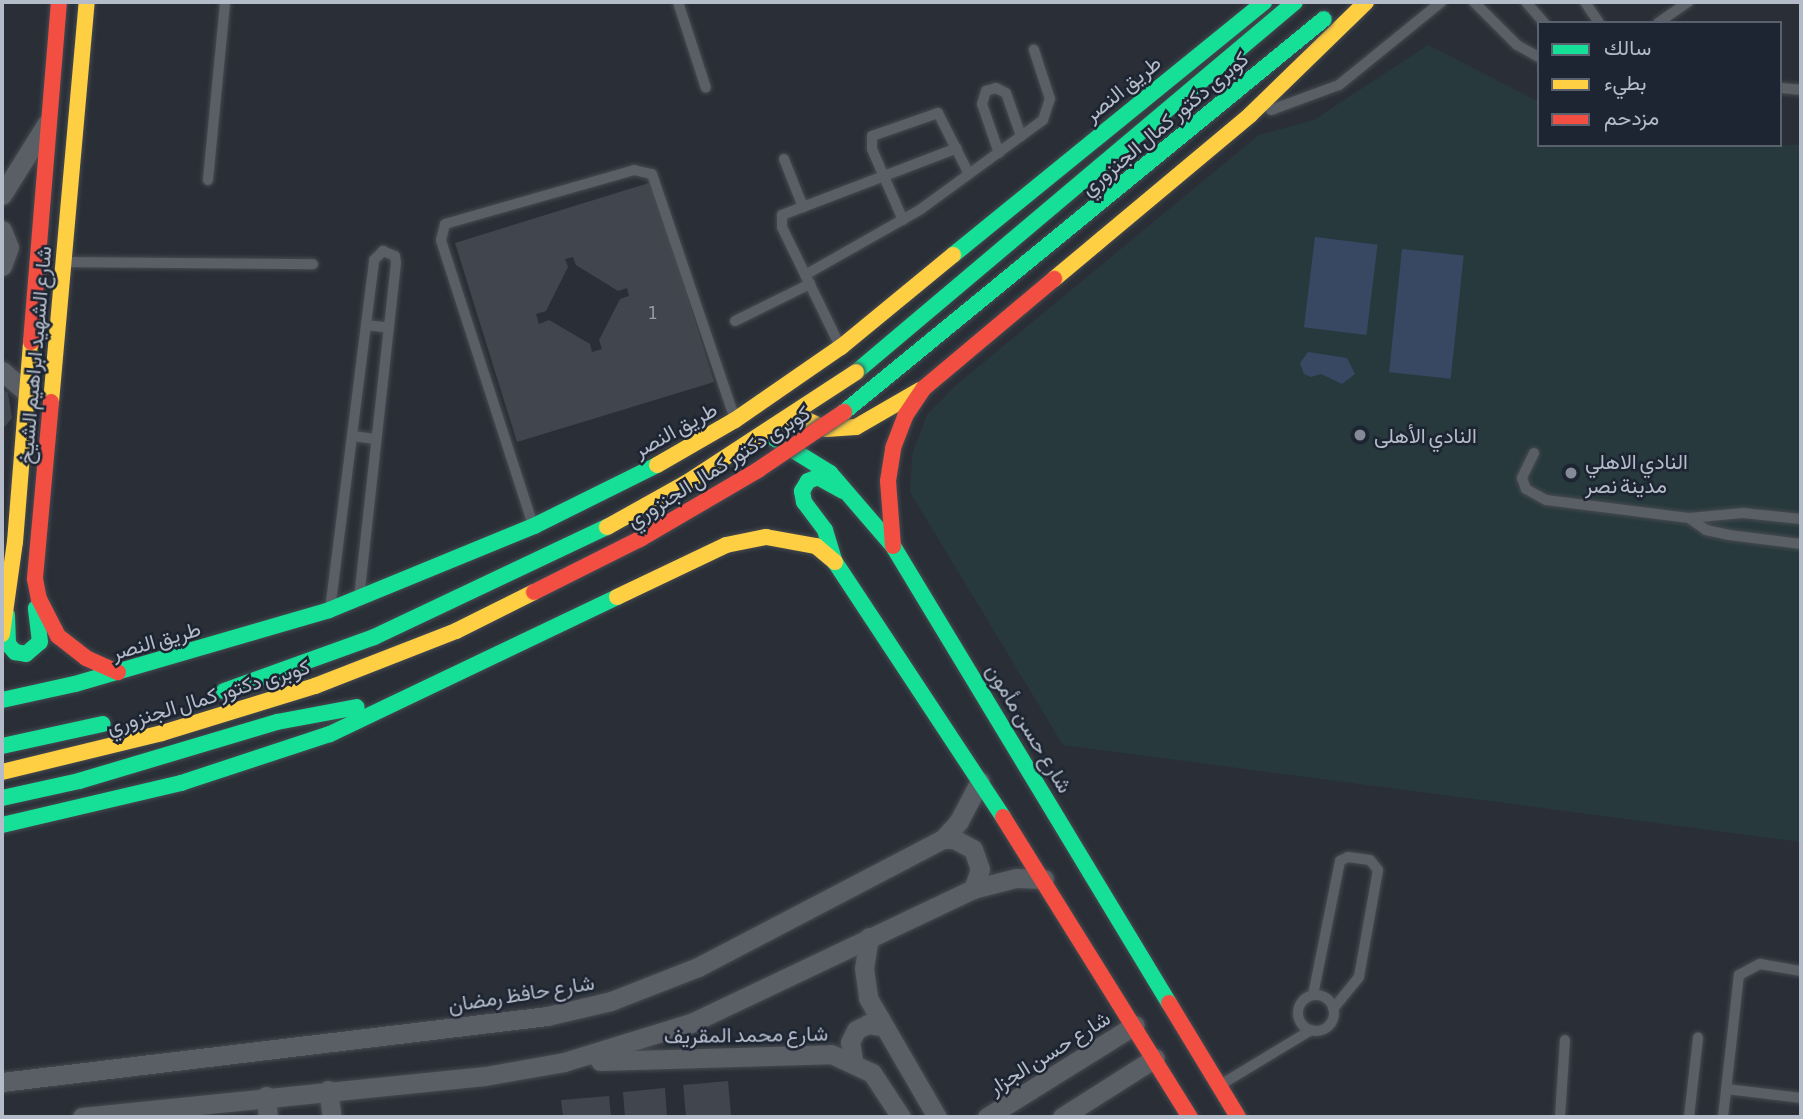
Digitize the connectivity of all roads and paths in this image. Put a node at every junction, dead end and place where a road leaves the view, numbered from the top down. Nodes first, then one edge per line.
1 (59, 2) edge
2 (88, 2) edge
3 (225, 2) edge
4 (678, 2) edge
5 (1264, 2) edge
6 (1296, 2) edge
7 (1349, 2) edge
8 (1366, 2) edge
9 (1441, 2) edge
10 (1474, 2) edge
11 (1526, 2) edge
12 (1585, 2) edge
13 (1689, 2) edge
14 (1542, 21) edge
15 (1598, 21) edge
16 (1661, 21) edge
17 (1034, 50) dead end
18 (1537, 56) edge
19 (706, 88) dead end
20 (1782, 88) edge
21 (1801, 90) edge
22 (1250, 114) junction
23 (49, 119) junction
24 (1021, 136) junction
25 (957, 148) junction
26 (999, 153) junction
27 (784, 159) dead end
28 (969, 174) junction
29 (883, 176) junction
30 (208, 180) dead end
31 (2, 195) edge
32 (803, 207) junction
33 (903, 219) junction
34 (2, 230) edge
35 (64, 262) junction
36 (313, 264) dead end
37 (2, 266) edge
38 (807, 280) junction
39 (735, 321) dead end
40 (366, 325) junction
41 (389, 328) junction
42 (841, 347) junction
43 (2, 371) edge
44 (789, 383) junction
45 (924, 388) junction
46 (27, 393) junction
47 (729, 424) junction
48 (353, 436) junction
49 (375, 439) junction
50 (1534, 453) dead end
51 (667, 460) junction
52 (857, 502) junction
53 (1689, 518) junction
54 (1801, 519) edge
55 (534, 526) junction
56 (9, 538) edge
57 (707, 539) junction
58 (1801, 544) edge
59 (893, 546) junction
60 (835, 562) junction
61 (35, 579) junction
62 (359, 598) junction
63 (7, 610) junction
64 (329, 610) junction
65 (285, 624) junction
66 (2, 634) edge
67 (219, 660) dead end
68 (118, 672) junction
69 (203, 696) dead end
70 (410, 699) junction
71 (2, 700) edge
72 (120, 719) dead end
73 (2, 746) edge
74 (2, 772) edge
75 (980, 781) junction
76 (7, 797) edge
77 (2, 825) edge
78 (943, 839) junction
79 (1044, 879) junction
80 (973, 889) junction
81 (869, 937) junction
82 (1801, 971) edge
83 (1313, 995) junction
84 (1333, 1009) junction
85 (1135, 1025) junction
86 (881, 1026) junction
87 (1311, 1030) junction
88 (1698, 1038) dead end
89 (1565, 1040) dead end
90 (1155, 1058) junction
91 (853, 1060) junction
92 (564, 1062) junction
93 (2, 1082) edge
94 (1221, 1084) junction
95 (1726, 1089) junction
96 (328, 1090) junction
97 (266, 1096) junction
98 (1801, 1098) edge
99 (82, 1117) edge
100 (268, 1117) edge
101 (332, 1117) edge
102 (901, 1117) edge
103 (937, 1117) edge
104 (987, 1117) edge
105 (1062, 1117) edge
106 (1189, 1117) edge
107 (1238, 1117) edge
108 (1560, 1117) edge
109 (1689, 1117) edge
110 (1723, 1117) edge

1 - 23 main road, شارع الشهيد ابراهيم الشيخ
2 - 35 main road, شارع الشهيد ابراهيم الشيخ
3 - 30 lane
4 - 19 lane
5 - 42 main road, طريق النصر
6 - 69 main road, كوبرى دكتور كمال الجنزوري, bridge
7 - 74 main road, كوبرى دكتور كمال الجنزوري, bridge
8 - 22 main road
9 - 22 lane
10 - 18 lane
11 - 14 lane
12 - 15 lane
13 - 16 lane
17 - 24 lane
20 - 21 lane
22 - 45 main road
23 - 31 street
23 - 46 main road, شارع الشهيد ابراهيم الشيخ
24 - 26 lane
24 - 26 lane
25 - 28 lane
25 - 29 lane
25 - 29 lane
26 - 28 lane
27 - 32 lane
28 - 33 lane
29 - 32 lane
29 - 33 lane
32 - 38 lane
33 - 38 lane
34 - 37 street
35 - 36 lane
35 - 61 main road, شارع الشهيد ابراهيم الشيخ
38 - 39 lane
38 - 42 lane
40 - 41 lane
40 - 41 lane
40 - 48 lane
41 - 49 lane
42 - 44 main road, طريق النصر
43 - 46 street
44 - 45 main road
44 - 47 main road, طريق النصر
45 - 59 main road
46 - 56 main road, شارع الشهيد ابراهيم الشيخ
47 - 51 main road, طريق النصر
47 - 52 main road, شارع حسن مأمون
47 - 55 lane
48 - 49 lane
48 - 64 lane
49 - 62 lane
50 - 53 lane
51 - 55 main road, طريق النصر
51 - 57 main road
52 - 59 main road, شارع حسن مأمون
52 - 60 main road
53 - 54 lane
53 - 58 lane
55 - 62 main road, طريق النصر
56 - 63 main road, شارع الشهيد ابراهيم الشيخ
57 - 60 main road
57 - 70 main road
59 - 94 main road, شارع حسن مأمون
60 - 75 main road
61 - 63 main road
61 - 68 main road, شارع الشهيد ابراهيم الشيخ
62 - 64 main road, طريق النصر
63 - 66 main road, شارع الشهيد ابراهيم الشيخ
64 - 65 main road, طريق النصر
65 - 67 main road
65 - 68 main road, طريق النصر
68 - 71 main road, طريق النصر
70 - 76 main road
70 - 77 main road
72 - 73 main road, كوبرى دكتور كمال الجنزوري, bridge
75 - 78 street, شارع حافظ رمضان
75 - 79 main road
78 - 80 street
78 - 93 street, شارع حافظ رمضان
79 - 80 street
79 - 85 main road
80 - 81 street
81 - 86 street
81 - 92 street
82 - 95 lane
83 - 84 lane
83 - 84 lane
83 - 87 lane
84 - 87 lane
85 - 90 main road
85 - 104 street, شارع حسن الجزار
86 - 91 street
86 - 103 street
87 - 94 lane
88 - 109 lane
89 - 108 lane
90 - 105 street
90 - 106 main road
91 - 92 street, شارع محمد المقريف
91 - 102 street, شارع محمد المقريف
92 - 96 street
94 - 107 main road, شارع حسن مأمون
95 - 98 lane
95 - 110 lane
96 - 97 street
96 - 101 street
97 - 99 street
97 - 100 street

